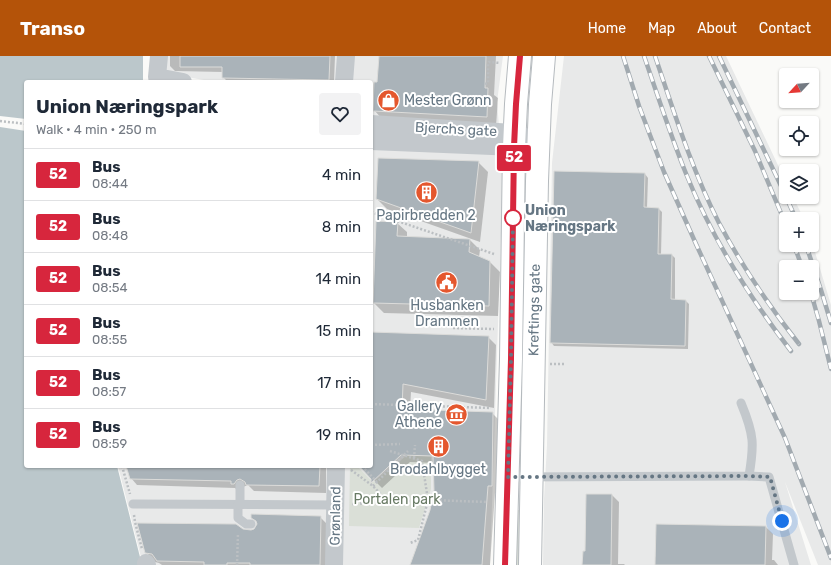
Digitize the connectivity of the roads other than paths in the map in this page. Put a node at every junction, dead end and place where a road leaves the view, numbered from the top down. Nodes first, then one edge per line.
1 (158, 56) edge
2 (346, 56) edge
3 (520, 56) edge
4 (544, 56) edge
5 (173, 80) edge
6 (344, 80) edge
7 (373, 124) edge
8 (514, 140) junction
9 (373, 141) edge
10 (538, 142) junction
11 (741, 404) dead end
12 (336, 468) edge
13 (749, 476) junction
14 (508, 477) junction
15 (532, 477) junction
16 (240, 485) dead end
17 (133, 504) dead end
18 (239, 505) junction
19 (335, 505) junction
20 (251, 524) dead end
21 (334, 565) edge
22 (505, 565) edge
23 (530, 565) edge
24 (794, 565) edge

1 - 5 street
2 - 6 street
3 - 8 main road, Kreftings gate
4 - 10 main road, Kreftings gate
7 - 8 street, Bjerchs gate
8 - 9 street, Bjerchs gate
8 - 10 street, Bjerchs gate
8 - 14 main road, Kreftings gate
10 - 15 main road, Kreftings gate
11 - 13 lane
12 - 19 street, Grønland
13 - 15 lane
13 - 24 lane
14 - 15 lane
14 - 22 main road, Kreftings gate
15 - 23 main road, Kreftings gate
16 - 18 lane
17 - 18 lane
18 - 19 lane
18 - 20 lane
19 - 21 street, Grønland

